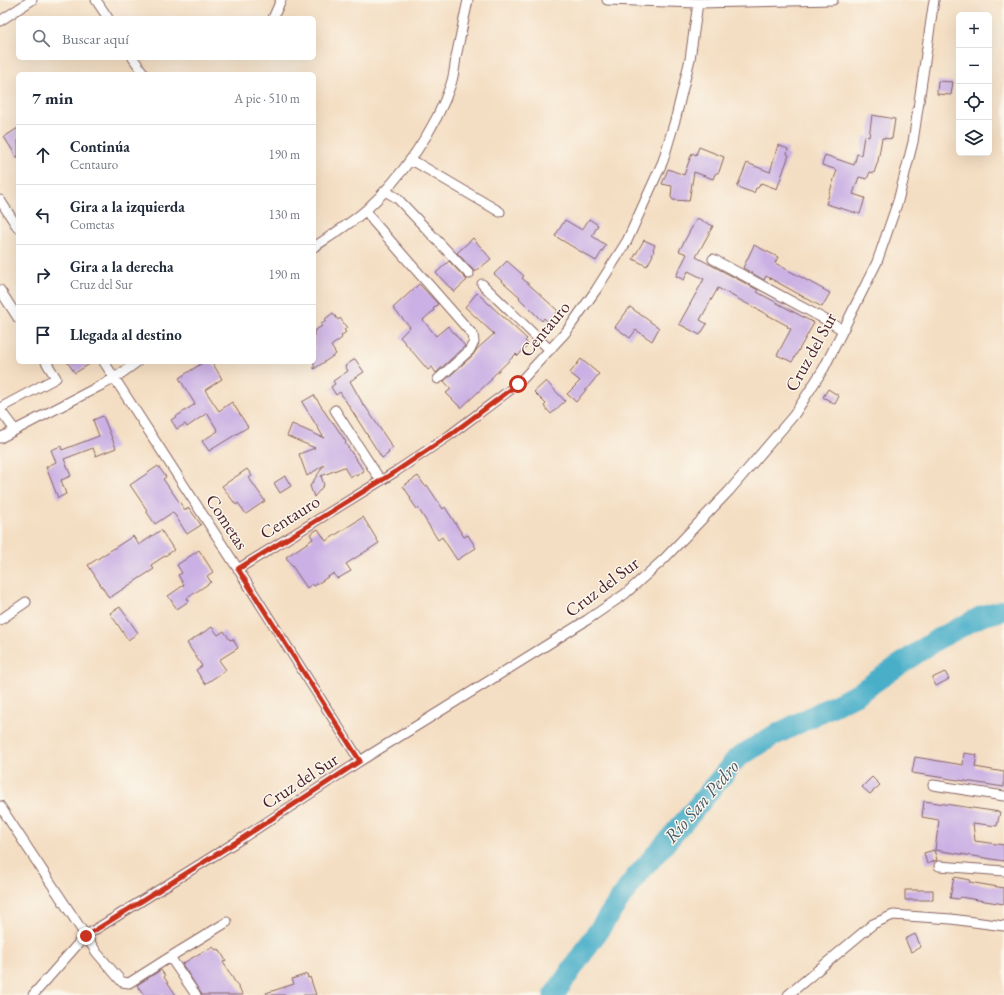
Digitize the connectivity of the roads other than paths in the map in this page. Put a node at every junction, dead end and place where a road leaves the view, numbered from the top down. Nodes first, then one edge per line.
1 (32, 0) edge
2 (96, 0) edge
3 (281, 0) edge
4 (468, 0) edge
5 (607, 0) edge
6 (833, 0) edge
7 (934, 0) edge
8 (698, 2) junction
9 (107, 16) edge
10 (274, 16) edge
11 (0, 21) edge
12 (134, 60) edge
13 (143, 72) edge
14 (409, 161) junction
15 (385, 191) junction
16 (0, 200) edge
17 (366, 210) junction
18 (500, 212) dead end
19 (16, 225) edge
20 (316, 246) edge
21 (713, 259) dead end
22 (469, 274) dead end
23 (482, 284) dead end
24 (0, 290) edge
25 (16, 315) edge
26 (843, 330) junction
27 (550, 350) junction
28 (47, 364) edge
29 (105, 364) edge
30 (134, 364) edge
31 (115, 378) junction
32 (438, 379) dead end
33 (0, 409) edge
34 (335, 410) dead end
35 (15, 430) junction
36 (0, 438) edge
37 (381, 480) junction
38 (238, 569) junction
39 (26, 602) dead end
40 (0, 620) edge
41 (360, 761) junction
42 (933, 785) dead end
43 (1004, 796) edge
44 (0, 806) edge
45 (939, 866) dead end
46 (1004, 871) edge
47 (227, 922) dead end
48 (1004, 926) edge
49 (86, 936) junction
50 (170, 957) junction
51 (33, 995) edge
52 (196, 995) edge
53 (788, 995) edge

1 - 11 street
2 - 9 street
3 - 10 street
4 - 14 street
5 - 8 street
6 - 8 street
7 - 26 street, Cruz del Sur
8 - 27 street, Centauro
12 - 13 street
14 - 15 street
14 - 18 street
15 - 17 street
15 - 22 street
16 - 19 street
17 - 20 street
17 - 32 street
21 - 26 street
23 - 27 street
24 - 25 street
26 - 41 street, Cruz del Sur
27 - 37 street, Centauro
28 - 33 street
29 - 31 street, Cometas
30 - 31 street
31 - 35 street
31 - 38 street, Cometas
33 - 35 street
34 - 37 street
35 - 36 street
37 - 38 street, Centauro
38 - 41 street, Cometas
39 - 40 street
41 - 49 street, Cruz del Sur
42 - 43 street
44 - 49 street
45 - 46 street
47 - 50 street
48 - 53 street
49 - 50 street
49 - 51 street, Cruz del Sur
50 - 52 street

